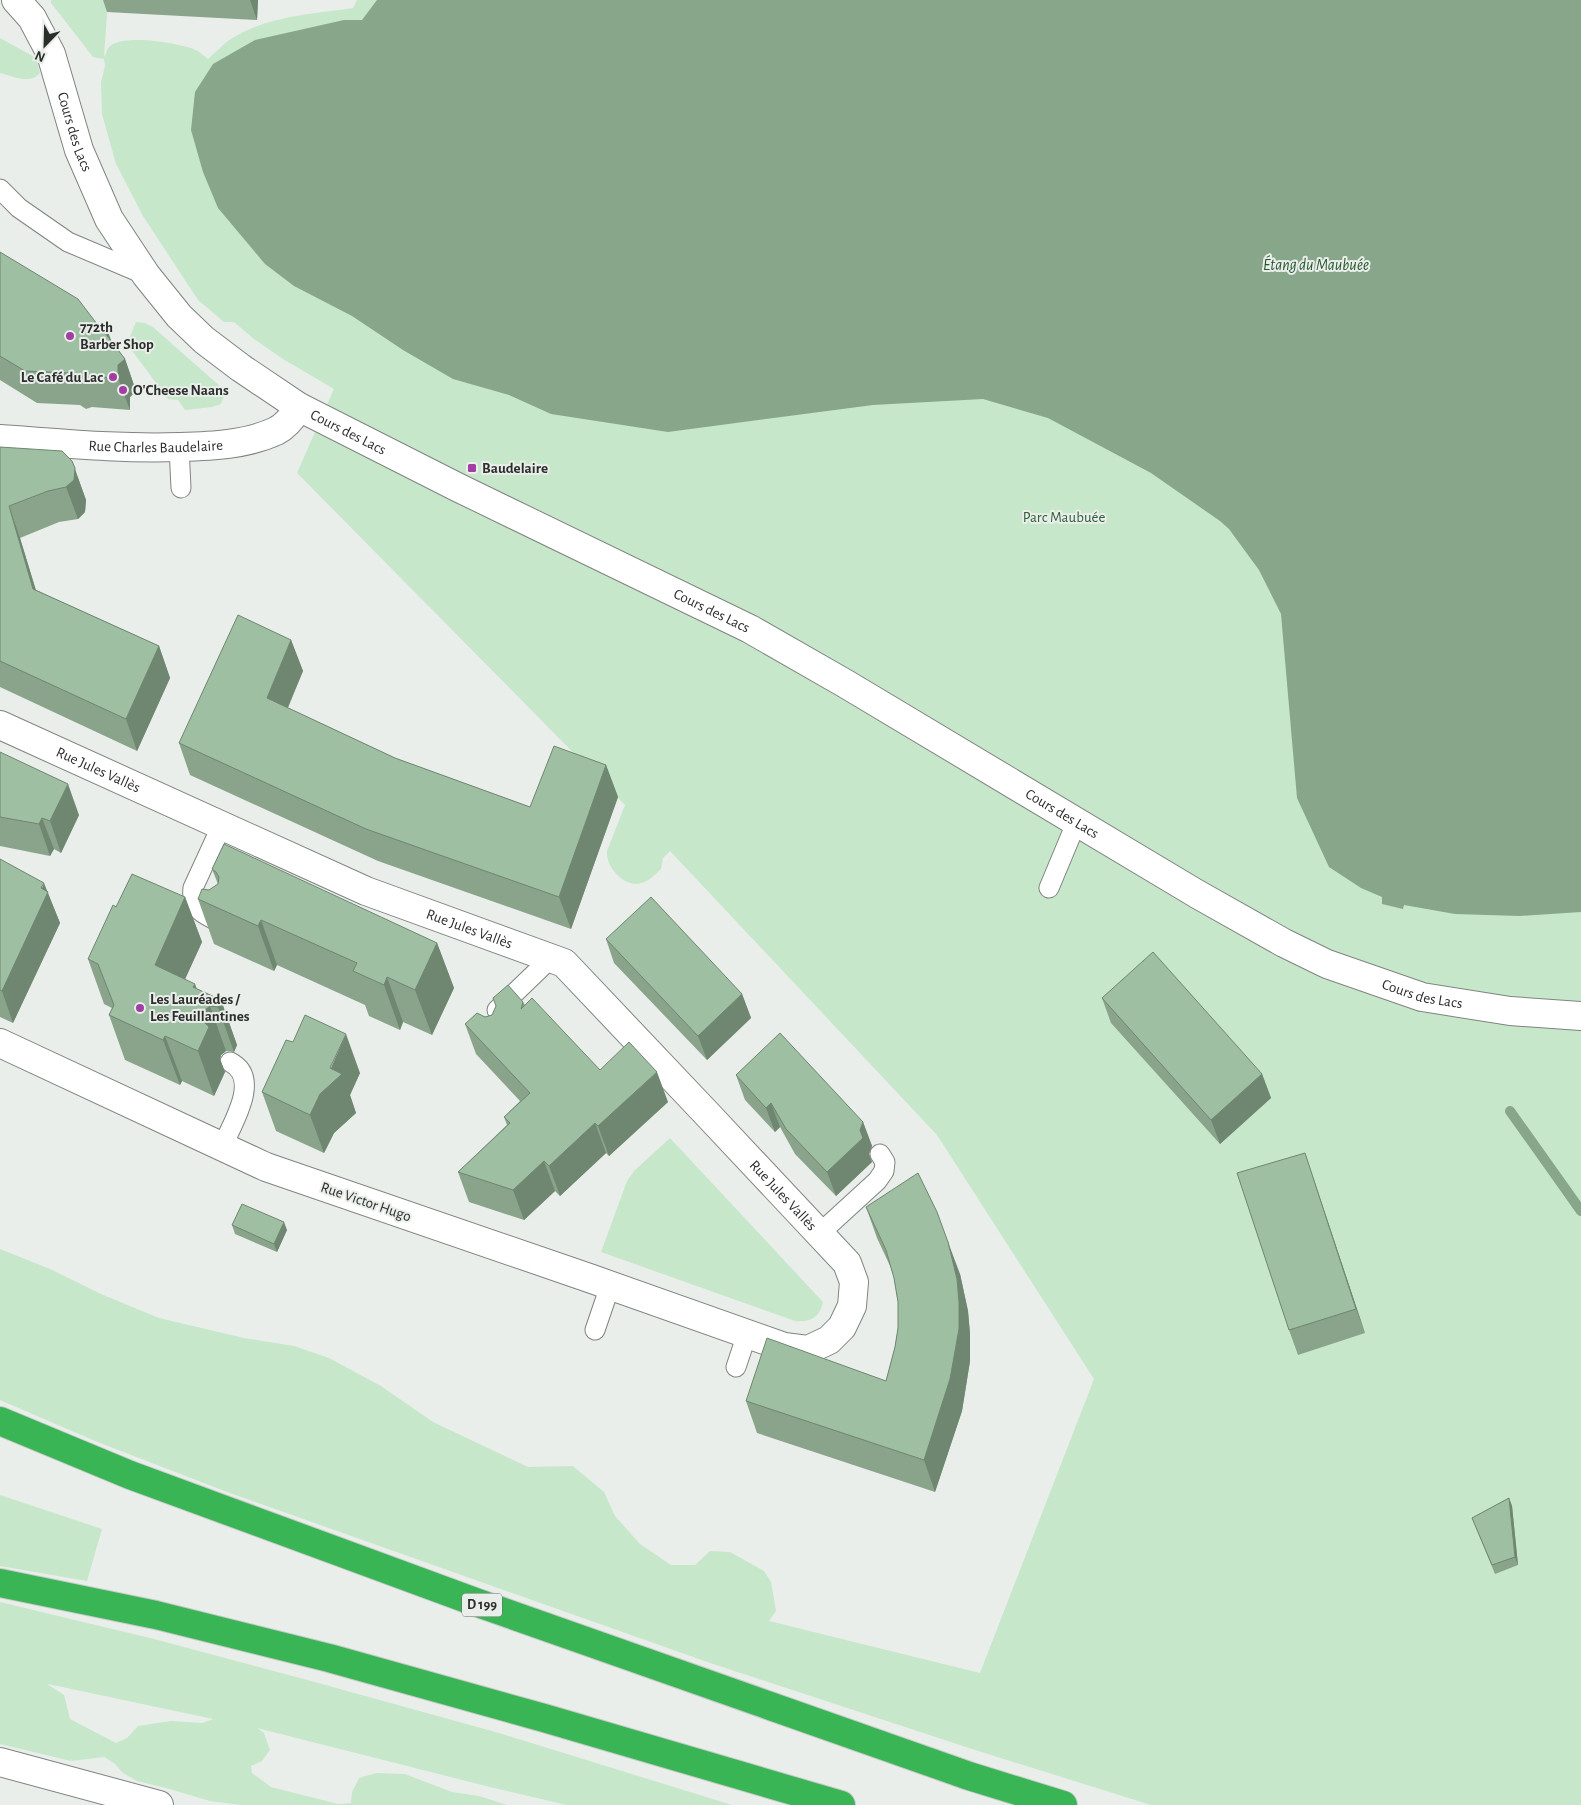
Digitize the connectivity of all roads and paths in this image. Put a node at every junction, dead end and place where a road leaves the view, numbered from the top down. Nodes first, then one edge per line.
1 (16, 0) edge
2 (0, 189) edge
3 (146, 275) junction
4 (299, 407) junction
5 (0, 439) edge
6 (179, 447) junction
7 (181, 488) dead end
8 (0, 725) edge
9 (1077, 821) junction
10 (222, 825) junction
11 (1049, 888) dead end
12 (224, 924) edge
13 (550, 958) junction
14 (1581, 1016) edge
15 (491, 1030) edge
16 (0, 1043) edge
17 (230, 1062) dead end
18 (222, 1147) junction
19 (880, 1154) dead end
20 (819, 1234) junction
21 (846, 1263) joint
22 (610, 1286) junction
23 (595, 1330) dead end
24 (745, 1333) junction
25 (736, 1367) dead end
26 (0, 1421) edge
27 (0, 1583) edge
28 (0, 1762) edge
29 (160, 1805) edge
30 (841, 1805) edge
31 (1063, 1805) edge

1 - 3 street, Cours des Lacs
2 - 3 lane
3 - 4 street, Cours des Lacs
4 - 6 street, Rue Charles Baudelaire
4 - 9 street, Cours des Lacs
5 - 6 street, Rue Charles Baudelaire
6 - 7 lane
8 - 10 street, Rue Jules Vallès
9 - 11 lane
9 - 14 street, Cours des Lacs
10 - 12 lane
10 - 13 street, Rue Jules Vallès
13 - 15 lane
13 - 20 street, Rue Jules Vallès
16 - 18 street, Rue Victor Hugo
17 - 18 lane
18 - 22 street, Rue Victor Hugo
19 - 20 lane
20 - 21 street, Rue Jules Vallès
21 - 24 street, Rue Victor Hugo
22 - 23 lane
22 - 24 street, Rue Victor Hugo
24 - 25 lane
26 - 31 highway, D 199
27 - 30 highway
28 - 29 street

